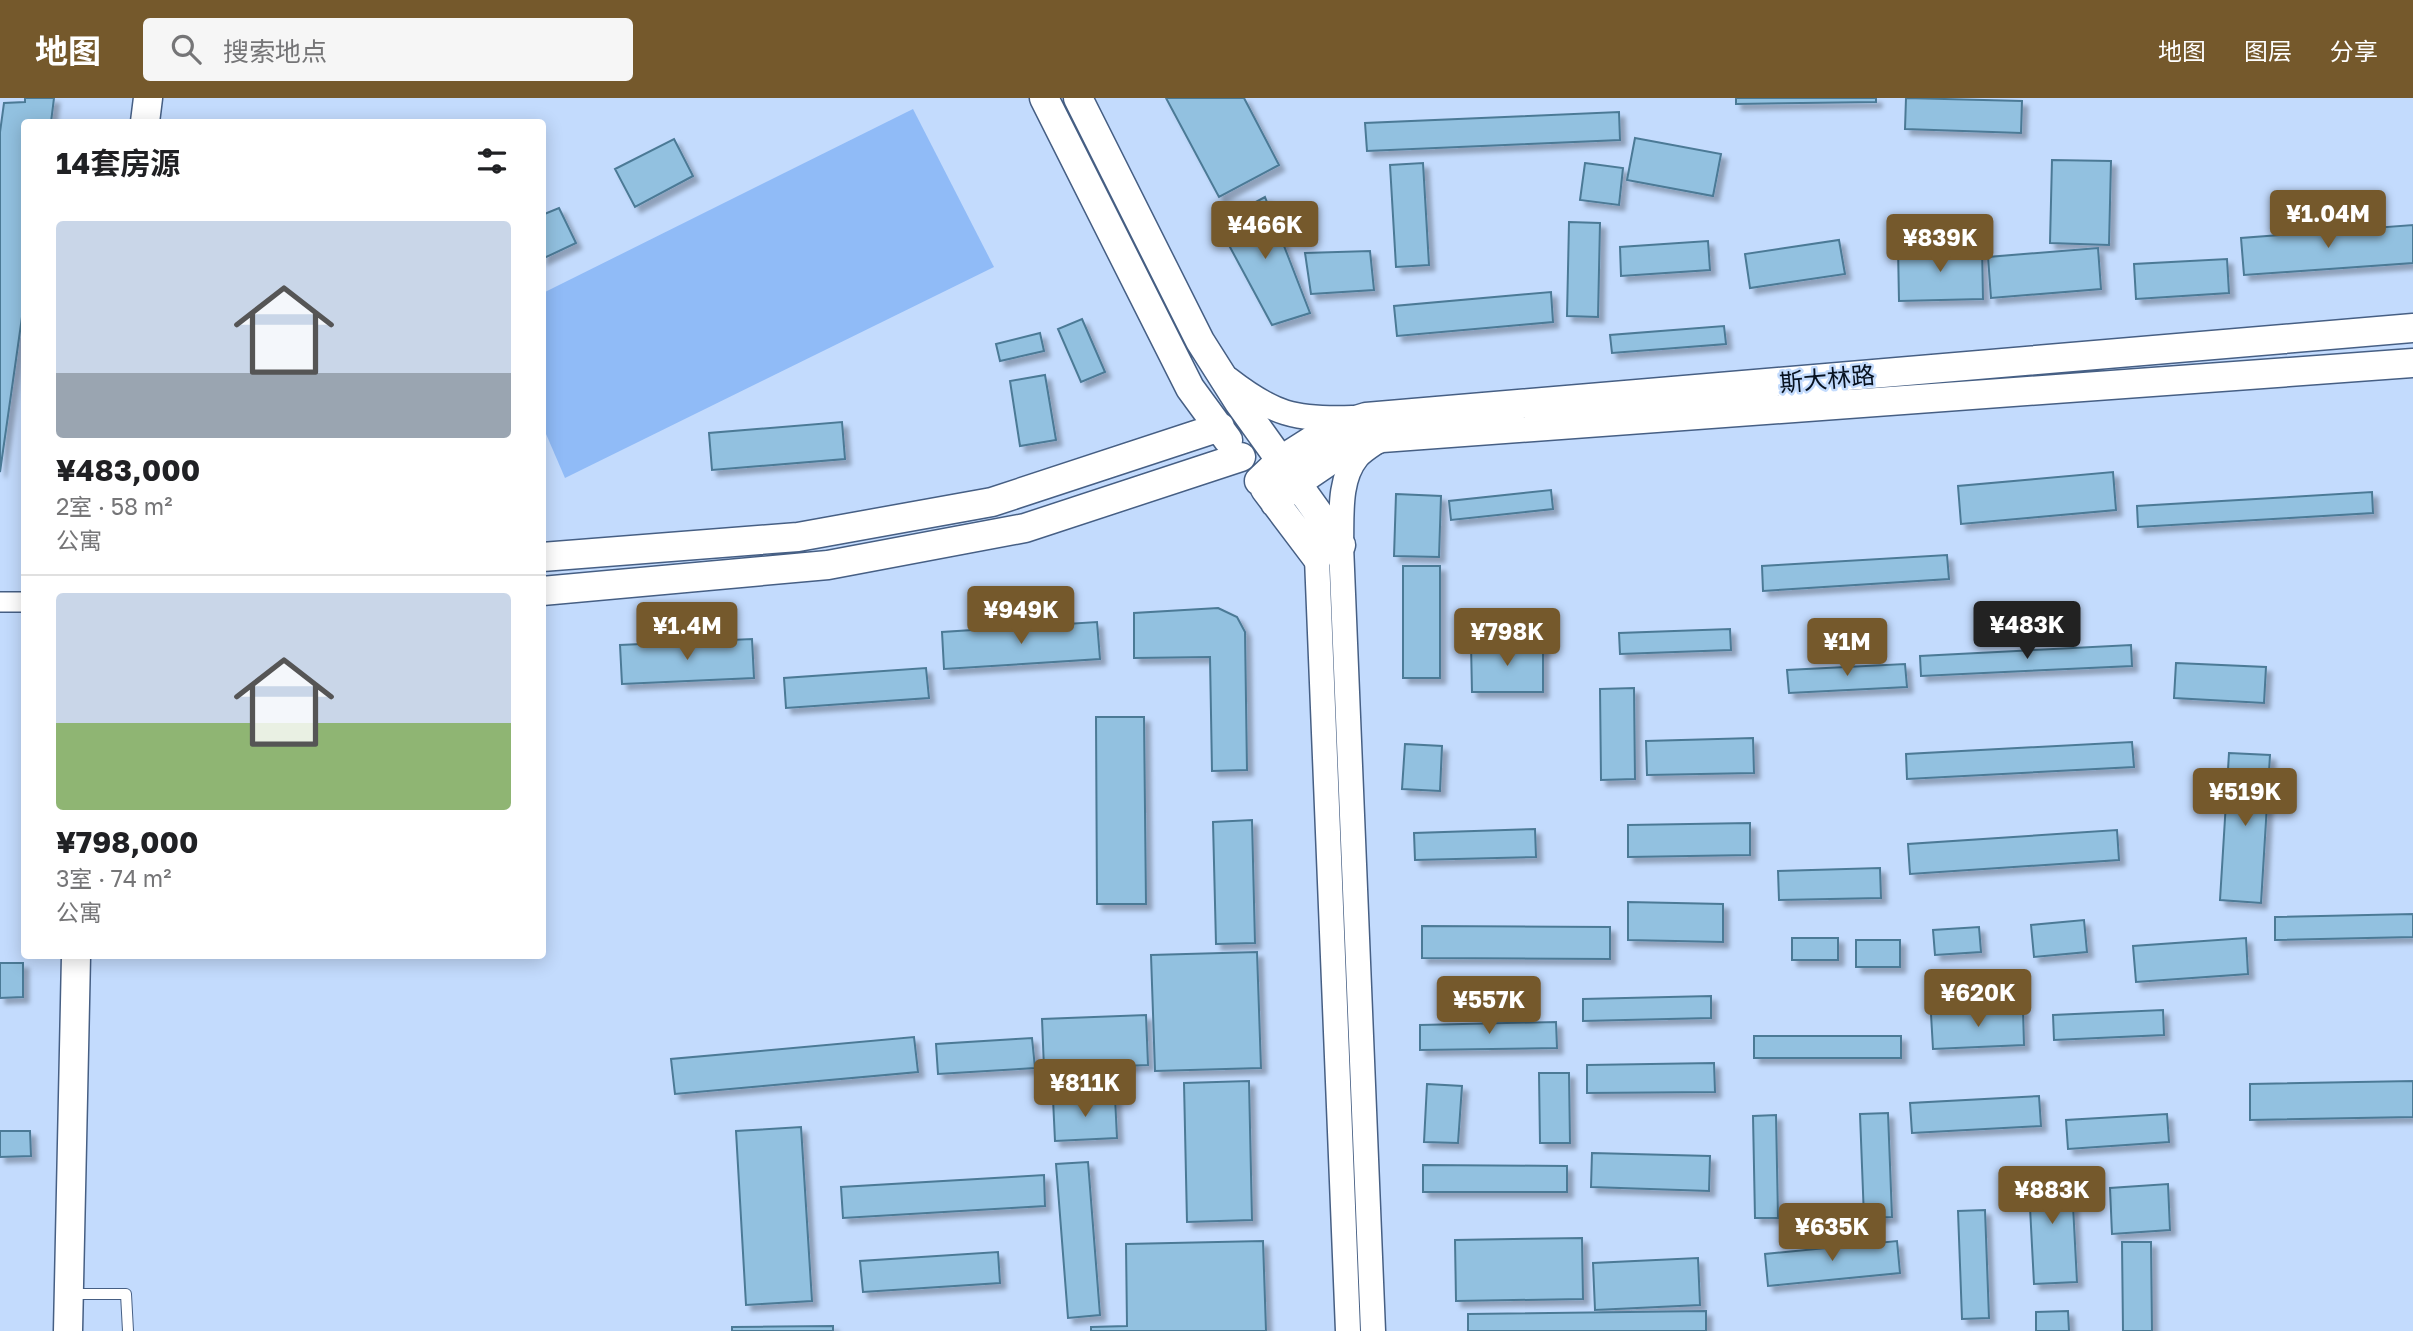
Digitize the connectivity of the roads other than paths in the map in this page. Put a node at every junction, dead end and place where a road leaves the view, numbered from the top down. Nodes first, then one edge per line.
1 (148, 98) edge
2 (1044, 98) edge
3 (1078, 98) edge
4 (145, 119) edge
5 (2413, 328) edge
6 (2413, 363) edge
7 (1219, 372) junction
8 (1220, 427) junction
9 (1374, 428) junction
10 (1241, 457) junction
11 (1289, 472) junction
12 (1267, 492) junction
13 (1341, 545) junction
14 (546, 557) edge
15 (1317, 558) joint
16 (546, 591) edge
17 (0, 602) edge
18 (21, 602) edge
19 (76, 959) edge
20 (68, 1293) junction
21 (68, 1331) edge
22 (128, 1331) edge
23 (1348, 1331) edge
24 (1373, 1331) edge

1 - 4 main road
2 - 8 main road
3 - 7 main road
5 - 9 main road, 斯大林路
6 - 9 main road, 斯大林路
7 - 9 street
7 - 11 main road
8 - 10 main road
8 - 14 main road
9 - 11 main road, 斯大林路
9 - 13 street
10 - 12 main road
10 - 16 main road
11 - 12 main road, 斯大林路
11 - 13 main road
12 - 15 main road
13 - 24 street
15 - 23 street
17 - 18 street
19 - 20 main road
20 - 21 main road
20 - 22 lane

